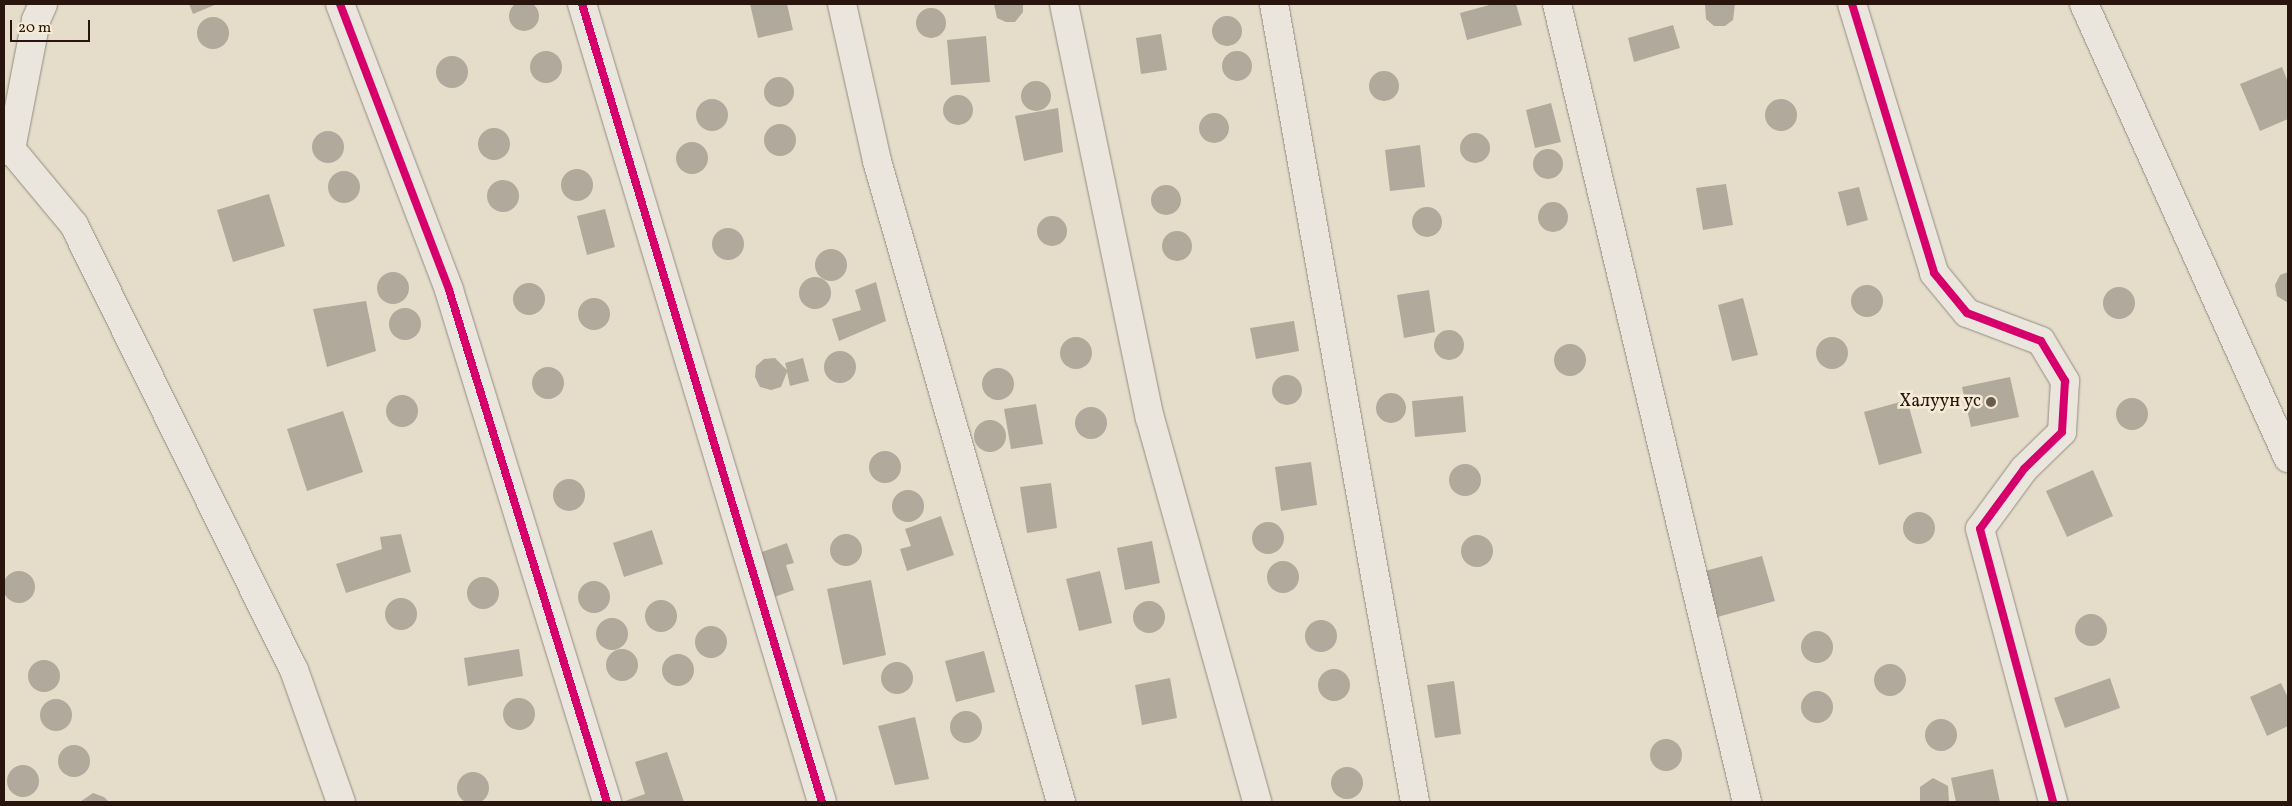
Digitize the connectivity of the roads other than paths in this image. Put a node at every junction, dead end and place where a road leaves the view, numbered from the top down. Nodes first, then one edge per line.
1 (340, 4) edge
2 (582, 4) edge
3 (842, 4) edge
4 (1064, 4) edge
5 (1274, 4) edge
6 (1557, 4) edge
7 (1852, 4) edge
8 (2084, 4) edge
9 (35, 9) edge
10 (7, 150) edge
11 (2288, 458) edge
12 (341, 802) edge
13 (607, 802) edge
14 (822, 802) edge
15 (1061, 802) edge
16 (1257, 802) edge
17 (1414, 802) edge
18 (1747, 802) edge
19 (2053, 802) edge

1 - 13 street
2 - 14 street
3 - 15 street
4 - 16 street
5 - 17 street
6 - 18 street
7 - 19 street
8 - 11 street
9 - 10 street
10 - 12 street

